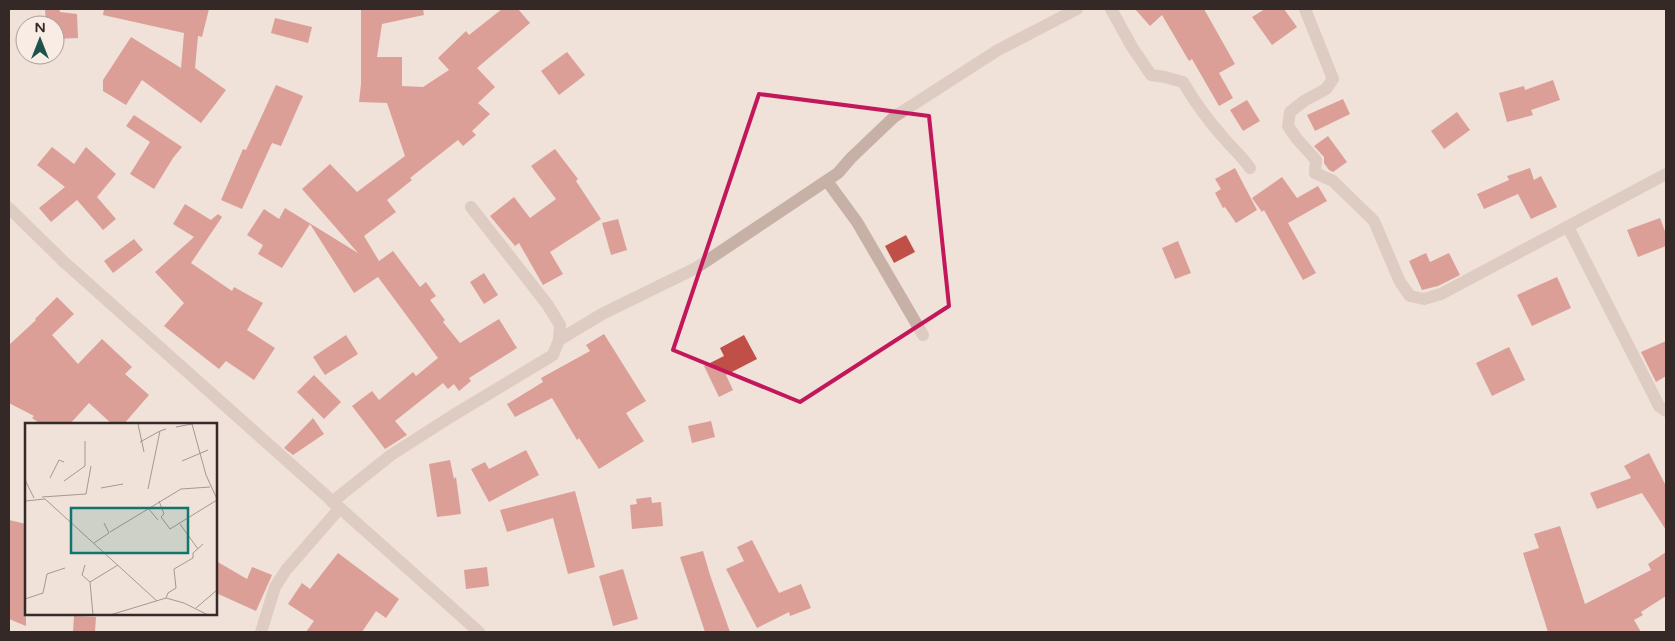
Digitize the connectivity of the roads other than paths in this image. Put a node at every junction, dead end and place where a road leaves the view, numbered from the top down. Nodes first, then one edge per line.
1 (1077, 9) edge
2 (1111, 9) edge
3 (1305, 9) edge
4 (1250, 168) dead end
5 (1666, 174) edge
6 (827, 181) junction
7 (471, 207) dead end
8 (9, 208) edge
9 (1568, 227) junction
10 (923, 335) dead end
11 (559, 340) junction
12 (1666, 411) edge
13 (336, 506) junction
14 (261, 632) edge
15 (479, 632) edge

1 - 6 street
2 - 4 street
3 - 9 street
5 - 9 street
6 - 10 street
6 - 11 street
7 - 11 street
8 - 13 street
9 - 12 street
11 - 13 street
13 - 14 street
13 - 15 street

